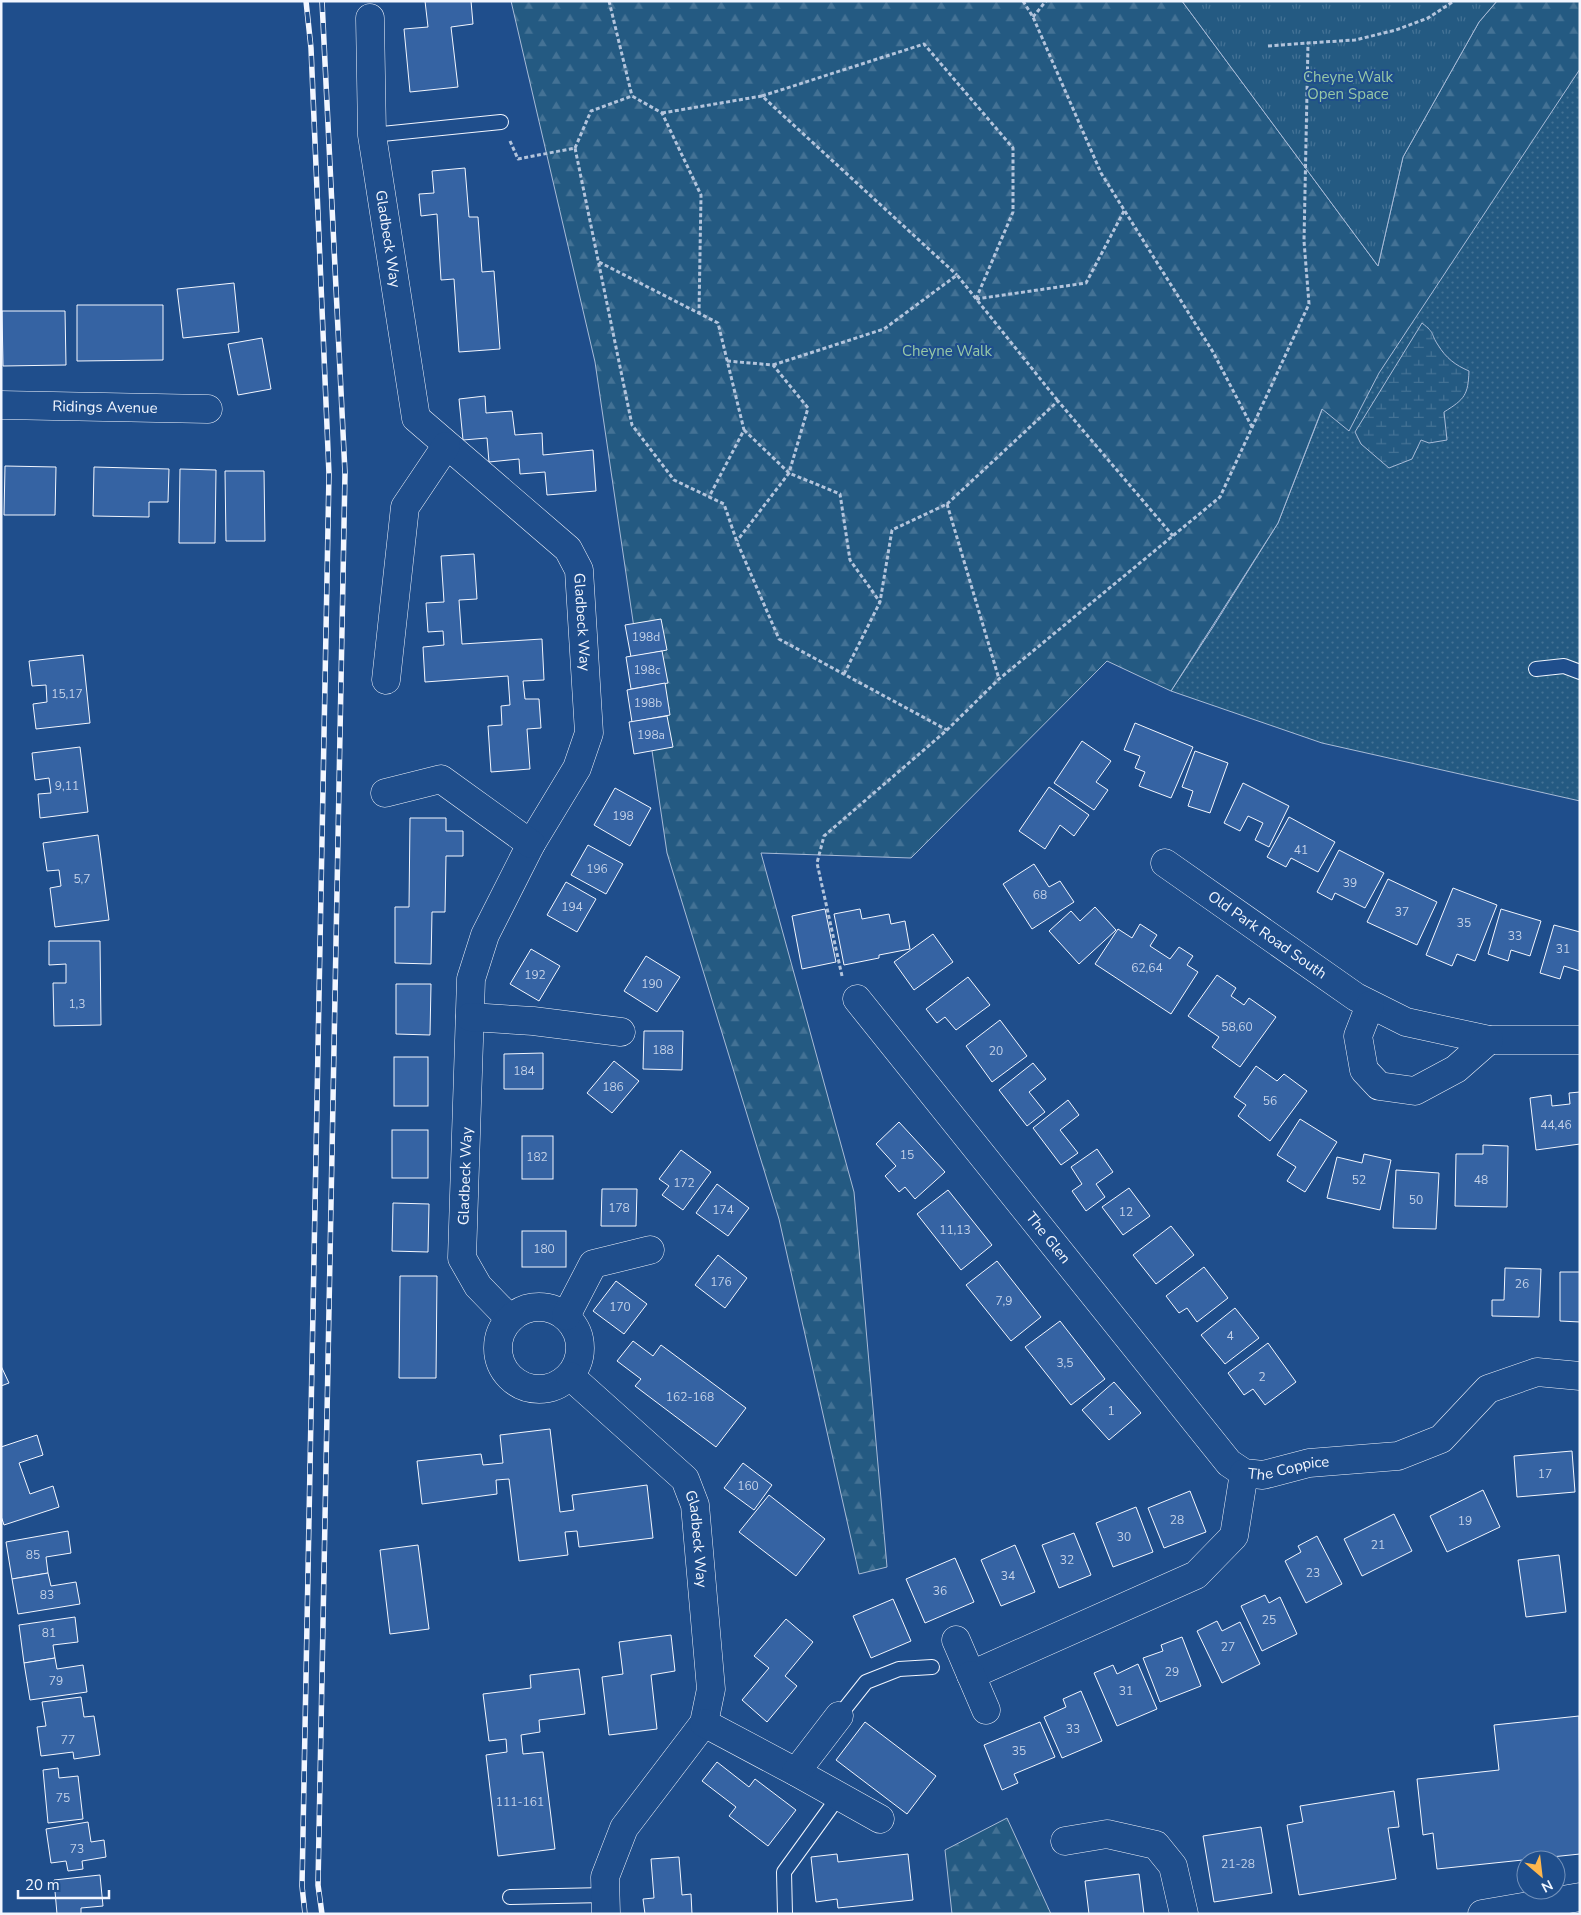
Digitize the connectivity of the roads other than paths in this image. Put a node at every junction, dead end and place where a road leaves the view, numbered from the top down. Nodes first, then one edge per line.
1 (370, 18) dead end
2 (501, 122) dead end
3 (372, 135) junction
4 (1, 405) edge
5 (208, 409) dead end
6 (446, 446) junction
7 (1536, 669) dead end
8 (1580, 672) edge
9 (386, 680) dead end
10 (384, 793) dead end
11 (531, 844) junction
12 (1165, 863) dead end
13 (857, 998) road end
14 (1370, 1005) junction
15 (470, 1017) junction
16 (621, 1032) dead end
17 (1489, 1040) junction
18 (1580, 1040) edge
19 (650, 1250) dead end
20 (566, 1316) junction
21 (510, 1319) junction
22 (570, 1376) junction
23 (1580, 1376) edge
24 (1244, 1473) junction
25 (956, 1640) dead end
26 (932, 1667) dead end
27 (971, 1675) junction
28 (986, 1710) dead end
29 (839, 1716) joint
30 (704, 1724) junction
31 (796, 1772) junction
32 (840, 1796) junction
33 (880, 1819) dead end
34 (1065, 1841) dead end
35 (510, 1897) dead end
36 (1580, 1897) edge
37 (606, 1904) edge
38 (785, 1914) edge
39 (1184, 1914) edge
40 (1482, 1914) edge

1 - 3 street, Gladbeck Way
2 - 3 lane
3 - 6 street, Gladbeck Way
4 - 5 street, Ridings Avenue
6 - 9 street
6 - 11 street, Gladbeck Way
7 - 8 lane
10 - 11 street
11 - 15 street, Gladbeck Way
12 - 14 street, Old Park Road South
13 - 24 street, The Glen
14 - 17 street, Old Park Road South
14 - 17 street
15 - 16 street
15 - 21 street, Gladbeck Way
17 - 18 street, Old Park Road South
19 - 20 street
20 - 21 street
20 - 22 street
21 - 22 street
22 - 30 street, Gladbeck Way
23 - 24 street, The Coppice
24 - 27 street, The Coppice
25 - 27 street
26 - 29 lane
27 - 28 street
29 - 31 street
30 - 31 street
30 - 37 street, Gladbeck Way
31 - 32 street
32 - 33 street
32 - 38 lane
34 - 39 street
35 - 37 lane
36 - 40 street

